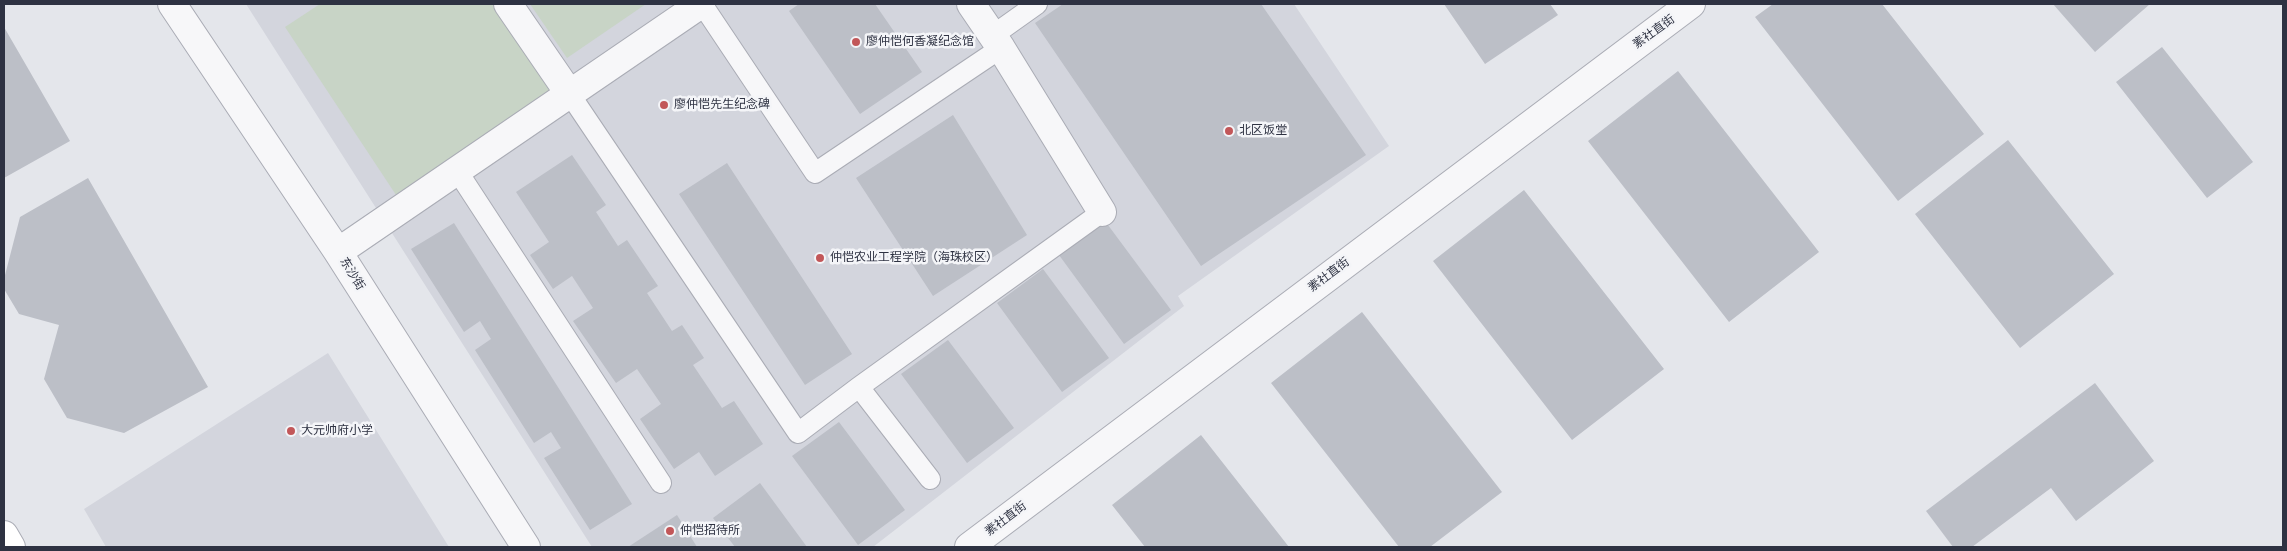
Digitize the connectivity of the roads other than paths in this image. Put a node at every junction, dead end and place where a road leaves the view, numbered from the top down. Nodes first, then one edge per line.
1 (172, 4) edge
2 (508, 4) edge
3 (701, 4) edge
4 (970, 4) edge
5 (1037, 4) edge
6 (1692, 4) edge
7 (996, 42) junction
8 (569, 93) junction
9 (456, 169) junction
10 (1102, 212) joint
11 (338, 252) junction
12 (859, 387) junction
13 (930, 479) dead end
14 (661, 483) dead end
15 (4, 535) edge
16 (10, 547) edge
17 (526, 547) edge
18 (969, 547) edge

1 - 11 street, 东沙街
2 - 8 street
3 - 7 lane
3 - 8 street
4 - 7 street
5 - 7 lane
6 - 18 street, 素社直街
7 - 10 street
8 - 9 street
8 - 12 lane
9 - 11 street
9 - 14 lane
10 - 12 lane
11 - 17 street, 东沙街
12 - 13 lane
15 - 16 main road

